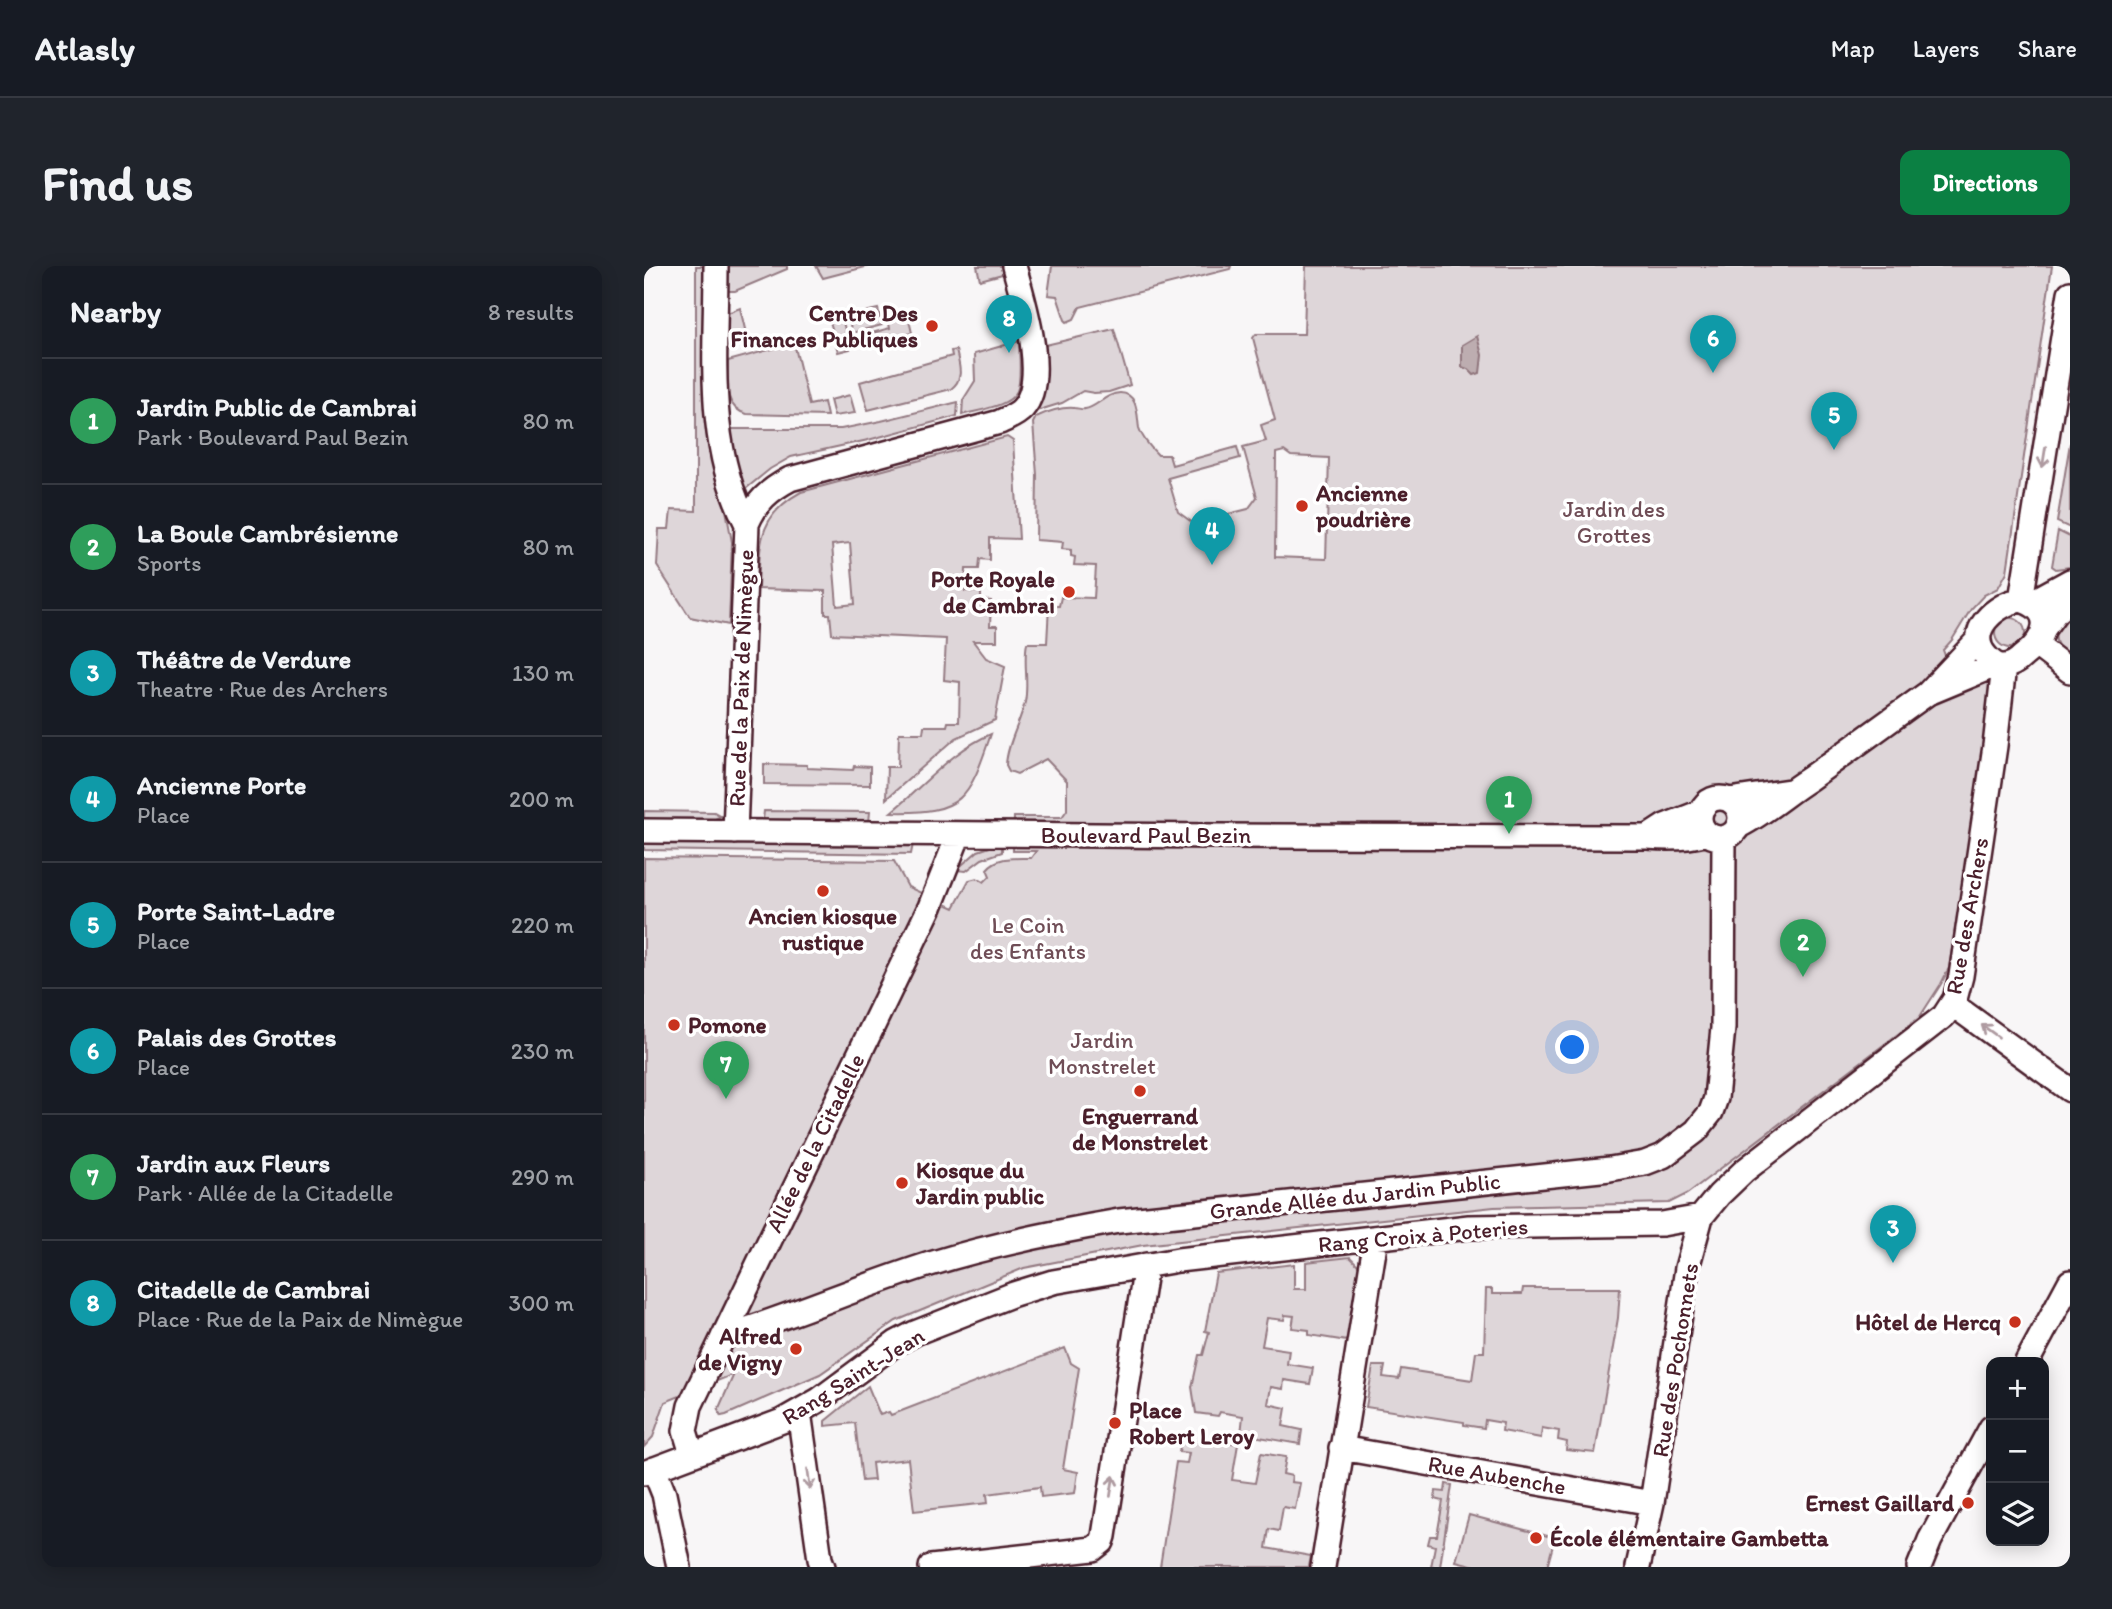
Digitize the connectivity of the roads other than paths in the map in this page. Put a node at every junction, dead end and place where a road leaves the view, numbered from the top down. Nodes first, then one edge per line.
1 (716, 266) edge
2 (1014, 266) edge
3 (2070, 293) edge
4 (747, 524) junction
5 (2070, 581) edge
6 (2070, 600) edge
7 (2026, 602) junction
8 (2041, 636) junction
9 (1978, 640) junction
10 (2000, 665) junction
11 (2070, 671) edge
12 (1928, 693) junction
13 (1789, 791) junction
14 (1730, 800) junction
15 (1718, 827) junction
16 (644, 831) edge
17 (735, 832) junction
18 (959, 834) junction
19 (1952, 1004) junction
20 (2070, 1090) edge
21 (1701, 1217) junction
22 (1376, 1238) junction
23 (1146, 1265) junction
24 (2070, 1282) edge
25 (723, 1337) junction
26 (2030, 1357) edge
27 (799, 1412) junction
28 (1986, 1437) edge
29 (1341, 1448) junction
30 (692, 1454) junction
31 (649, 1471) edge
32 (1652, 1503) junction
33 (1094, 1558) edge
34 (679, 1567) edge
35 (823, 1567) edge
36 (931, 1567) edge
37 (1323, 1567) edge
38 (1638, 1567) edge
39 (1919, 1567) edge

1 - 4 street, Rue de la Paix de Nimègue
2 - 4 street, Rue de la Paix de Nimègue
3 -> 7 street
4 - 17 street, Rue de la Paix de Nimègue
5 - 7 street
6 - 8 street
7 - 8 street
7 - 9 street
8 - 10 street
8 - 11 street
9 - 10 street
9 - 12 street, Boulevard Paul Bezin
10 - 12 street, Boulevard Paul Bezin
10 - 19 street, Rue des Archers
12 - 13 street, Boulevard Paul Bezin
13 - 14 street, Boulevard Paul Bezin
13 - 15 street, Boulevard Paul Bezin
14 - 15 street, Grande Allée du Jardin Public
14 - 15 street, Boulevard Paul Bezin
15 - 18 street, Boulevard Paul Bezin
15 - 25 street, Grande Allée du Jardin Public
16 - 17 street, Boulevard Paul Bezin
17 - 18 street, Boulevard Paul Bezin
18 - 25 street, Allée de la Citadelle
20 -> 19 street
19 - 21 street, Rue des Archers
21 - 22 street, Rang Croix à Poteries
21 - 32 street, Rue des Pochonnets
22 - 23 street, Rang Croix à Poteries
22 - 29 street
23 - 27 street, Rang Saint-Jean
33 -> 23 street
24 - 26 street
25 - 30 street, Allée de la Citadelle
27 - 30 street, Rang Saint-Jean
27 -> 35 street
28 - 39 street
29 - 32 street, Rue Aubenche
29 - 37 street
30 - 31 street, Rang Saint-Jean
31 - 34 street
32 - 38 street, Rue des Pochonnets
33 - 36 street

